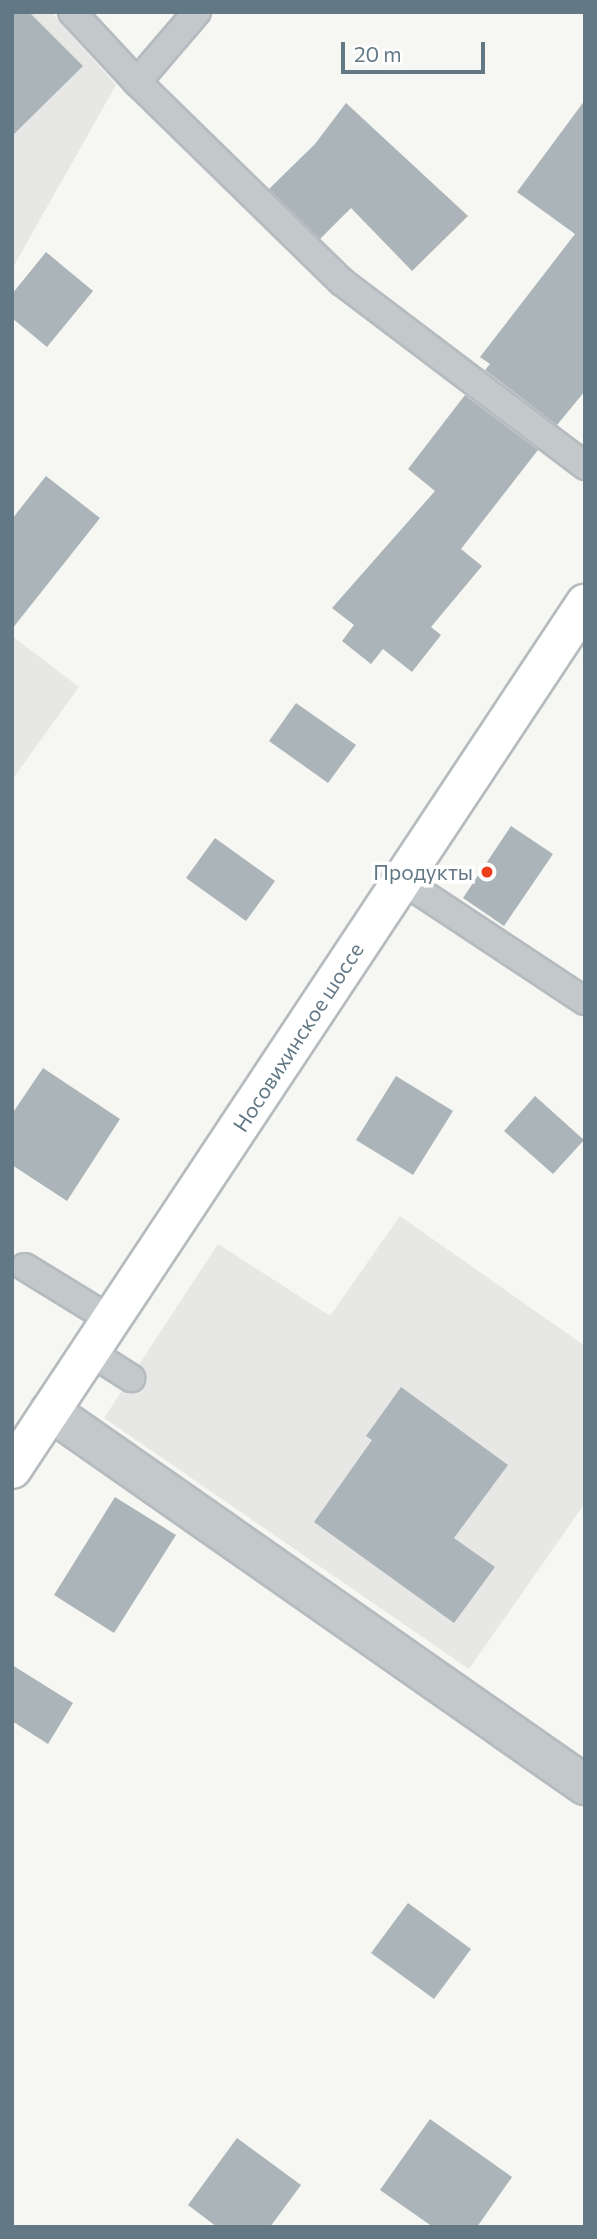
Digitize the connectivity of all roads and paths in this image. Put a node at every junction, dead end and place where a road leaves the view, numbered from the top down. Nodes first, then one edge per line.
1 (72, 12) edge
2 (197, 12) edge
3 (137, 82) junction
4 (585, 466) edge
5 (585, 604) edge
6 (402, 880) junction
7 (585, 1001) edge
8 (25, 1267) dead end
9 (111, 1320) junction
10 (90, 1352) junction
11 (131, 1378) dead end
12 (50, 1411) junction
13 (12, 1469) edge
14 (585, 1785) edge

1 - 3 lane
2 - 3 lane
3 - 4 lane
5 - 6 main road, Носовихинское шоссе
6 - 7 lane
6 - 9 main road, Носовихинское шоссе
8 - 9 lane
9 - 10 main road, Носовихинское шоссе
10 - 11 lane
10 - 12 main road, Носовихинское шоссе
12 - 13 main road, Носовихинское шоссе
12 - 14 street

